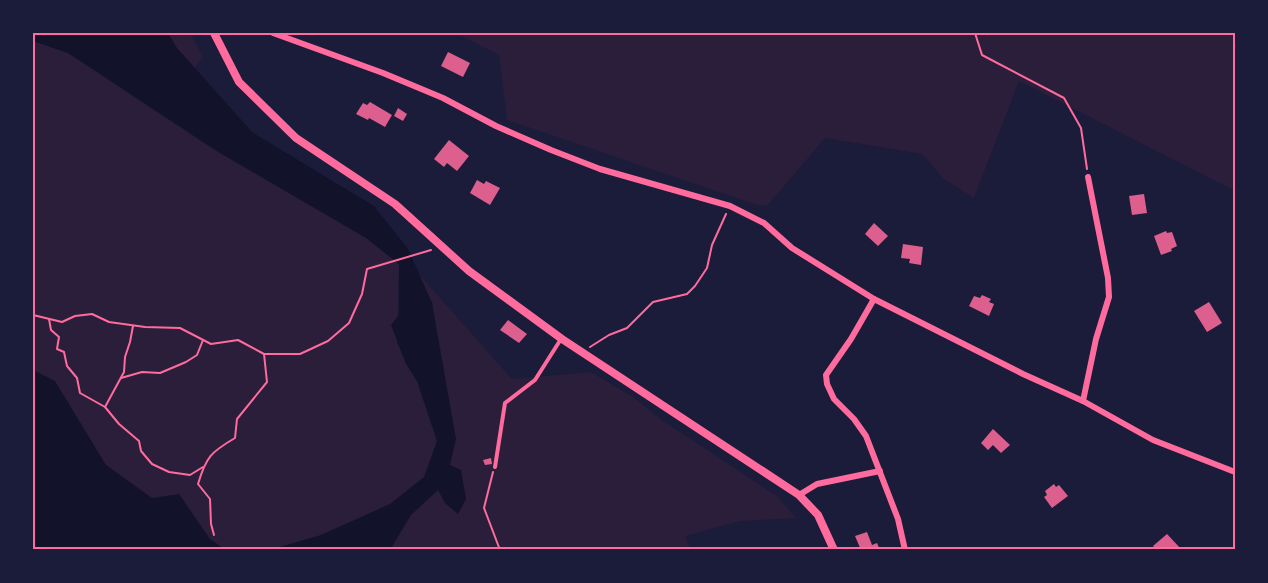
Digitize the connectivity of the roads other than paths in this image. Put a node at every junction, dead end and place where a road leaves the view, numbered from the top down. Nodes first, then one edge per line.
1 (214, 33) edge
2 (273, 33) edge
3 (1088, 177) road end
4 (874, 299) junction
5 (562, 339) junction
6 (1083, 401) junction
7 (495, 467) road end
8 (880, 471) junction
9 (1235, 472) edge
10 (799, 495) junction
11 (834, 550) edge
12 (906, 550) edge

1 - 5 street
2 - 4 street
3 - 6 street
4 - 6 street
4 - 8 street
5 - 7 lane
5 - 10 street
6 - 9 street
8 - 10 street
8 - 12 street
10 - 11 street

